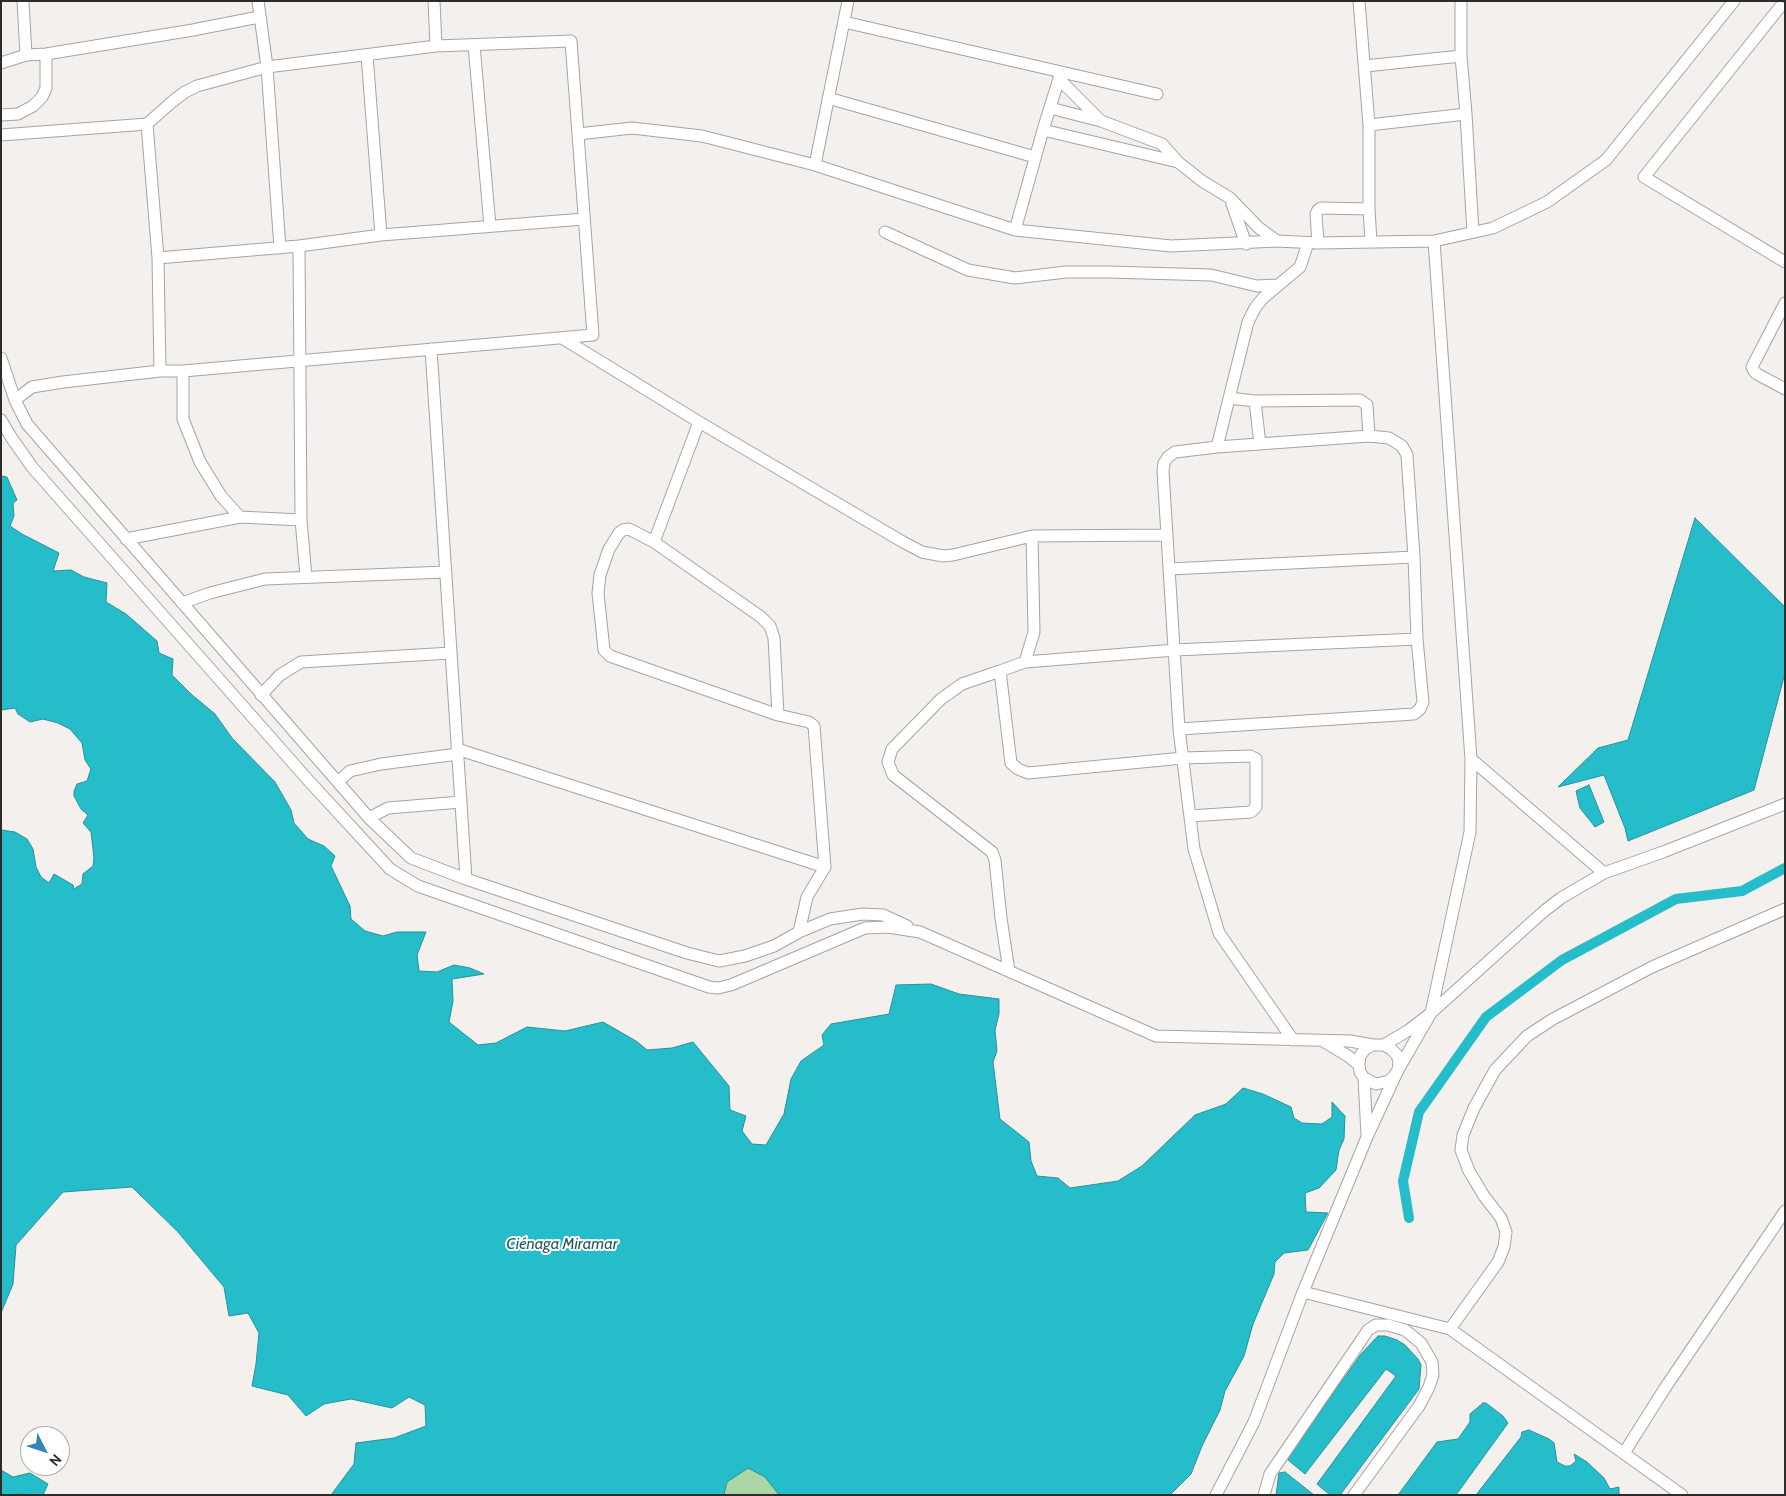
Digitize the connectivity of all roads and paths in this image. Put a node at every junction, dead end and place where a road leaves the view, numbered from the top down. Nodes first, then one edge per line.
1 (23, 1) edge
2 (258, 1) edge
3 (434, 1) edge
4 (848, 1) edge
5 (1359, 1) edge
6 (1461, 1) edge
7 (1734, 1) edge
8 (1779, 6) edge
9 (259, 17) junction
10 (844, 22) junction
11 (474, 45) junction
12 (436, 46) junction
13 (46, 54) junction
14 (26, 55) junction
15 (367, 55) junction
16 (1461, 56) junction
17 (1, 63) edge
18 (1365, 66) junction
19 (266, 67) junction
20 (1060, 76) junction
21 (1157, 94) dead end
22 (828, 98) junction
23 (1050, 108) junction
24 (1466, 114) junction
25 (1, 115) edge
26 (1101, 121) junction
27 (147, 124) junction
28 (1370, 125) junction
29 (1042, 130) junction
30 (578, 134) junction
31 (1, 135) edge
32 (1035, 157) junction
33 (1178, 162) junction
34 (815, 165) junction
35 (1230, 198) junction
36 (1369, 209) junction
37 (584, 219) junction
38 (490, 226) junction
39 (1015, 230) junction
40 (885, 232) dead end
41 (1473, 232) junction
42 (381, 235) junction
43 (1434, 240) junction
44 (1277, 242) junction
45 (1371, 242) junction
46 (1313, 243) junction
47 (1246, 244) junction
48 (298, 246) junction
49 (280, 248) junction
50 (158, 258) junction
51 (1785, 262) edge
52 (1279, 285) junction
53 (1785, 303) edge
54 (562, 338) junction
55 (431, 349) junction
56 (1, 358) edge
57 (300, 360) junction
58 (160, 371) junction
59 (183, 371) junction
60 (1785, 389) edge
61 (1229, 398) junction
62 (15, 400) junction
63 (1255, 401) junction
64 (1, 420) edge
65 (698, 422) junction
66 (1369, 436) junction
67 (1260, 444) junction
68 (1218, 447) junction
69 (240, 517) junction
70 (301, 520) junction
71 (1166, 534) junction
72 (1032, 536) junction
73 (126, 539) junction
74 (654, 542) junction
75 (1414, 557) junction
76 (1170, 569) junction
77 (446, 572) junction
78 (306, 577) junction
79 (182, 603) junction
80 (1417, 639) junction
81 (1175, 650) junction
82 (451, 653) junction
83 (1025, 662) junction
84 (1000, 671) junction
85 (261, 695) junction
86 (778, 715) junction
87 (1179, 729) junction
88 (457, 752) junction
89 (1183, 758) junction
90 (1471, 759) junction
91 (338, 782) junction
92 (461, 802) junction
93 (1785, 804) edge
94 (1190, 816) junction
95 (369, 818) junction
96 (825, 867) junction
97 (1604, 872) junction
98 (466, 879) junction
99 (1785, 909) edge
100 (799, 932) junction
101 (920, 932) junction
102 (1009, 971) junction
103 (1431, 1013) junction
104 (1293, 1040) junction
105 (1322, 1040) junction
106 (1379, 1045) junction
107 (1359, 1065) junction
108 (1398, 1070) junction
109 (1364, 1078) junction
110 (1367, 1136) junction
111 (1785, 1211) edge
112 (1304, 1292) junction
113 (1450, 1328) junction
114 (1624, 1453) junction
115 (1216, 1495) edge
116 (1264, 1495) edge
117 (1354, 1495) edge
118 (1682, 1495) edge

1 - 14 street
2 - 9 street
3 - 12 street
4 - 10 street
5 - 18 street
6 - 16 street
7 - 41 street
8 - 51 street
9 - 13 street
9 - 19 street
10 - 20 street
10 - 22 street
11 - 12 street
11 - 30 street
11 - 38 street
12 - 15 street
13 - 14 street
13 - 25 street
14 - 17 street
15 - 19 street
15 - 42 street
16 - 18 street
16 - 24 street
18 - 28 street
19 - 27 street
19 - 49 street
20 - 21 street
20 - 23 street
20 - 26 street
22 - 32 street
22 - 34 street
23 - 26 street
23 - 29 street
24 - 28 street
24 - 41 street
26 - 33 street
27 - 31 street
27 - 50 street
28 - 36 street
29 - 32 street
29 - 33 street
30 - 34 street
30 - 37 street
32 - 39 street
33 - 35 street
34 - 39 street
35 - 44 street
35 - 47 street
36 - 45 street
36 - 46 street
37 - 38 street
37 - 54 street
38 - 42 street
39 - 47 street
40 - 52 street
41 - 43 street
42 - 48 street
43 - 45 street
43 - 90 street
44 - 46 street
44 - 47 street
45 - 46 street
46 - 52 street
48 - 49 street
48 - 57 street
49 - 50 street
50 - 58 street
52 - 61 street
53 - 60 street
54 - 55 street
54 - 65 street
55 - 57 street
55 - 77 street
56 - 62 street
57 - 59 street
57 - 70 street
58 - 59 street
58 - 62 street
59 - 69 street
61 - 63 street
61 - 68 street
62 - 73 street
63 - 66 street
63 - 67 street
64 - 101 street
65 - 72 street
65 - 74 street
66 - 67 street
66 - 75 street
67 - 68 street
68 - 71 street
69 - 70 street
69 - 73 street
70 - 78 street
71 - 72 street
71 - 76 street
72 - 83 street
73 - 79 street
74 - 86 street
74 - 86 street
75 - 76 street
75 - 80 street
76 - 81 street
77 - 78 street
77 - 82 street
78 - 79 street
79 - 85 street
80 - 81 street
80 - 87 street
81 - 83 street
81 - 87 street
82 - 85 street
82 - 88 street
83 - 84 street
84 - 89 street
84 - 102 street
85 - 91 street
86 - 96 street
87 - 89 street
88 - 91 street
88 - 92 street
88 - 96 street
89 - 94 street
89 - 94 street
90 - 97 street
90 - 103 street
91 - 95 street
92 - 95 street
92 - 98 street
93 - 97 street
94 - 104 street
95 - 98 street
96 - 100 street
97 - 103 street
98 - 100 street
99 - 113 street
100 - 101 street
101 - 102 street
102 - 104 street
103 - 106 street
103 - 108 street
104 - 105 street
105 - 106 street
105 - 107 street
106 - 107 street
106 - 108 street
107 - 109 street
108 - 109 street
108 - 110 street
109 - 110 street
110 - 112 street
111 - 114 street
112 - 113 street
112 - 115 street
113 - 114 street
114 - 118 street
116 - 117 street

